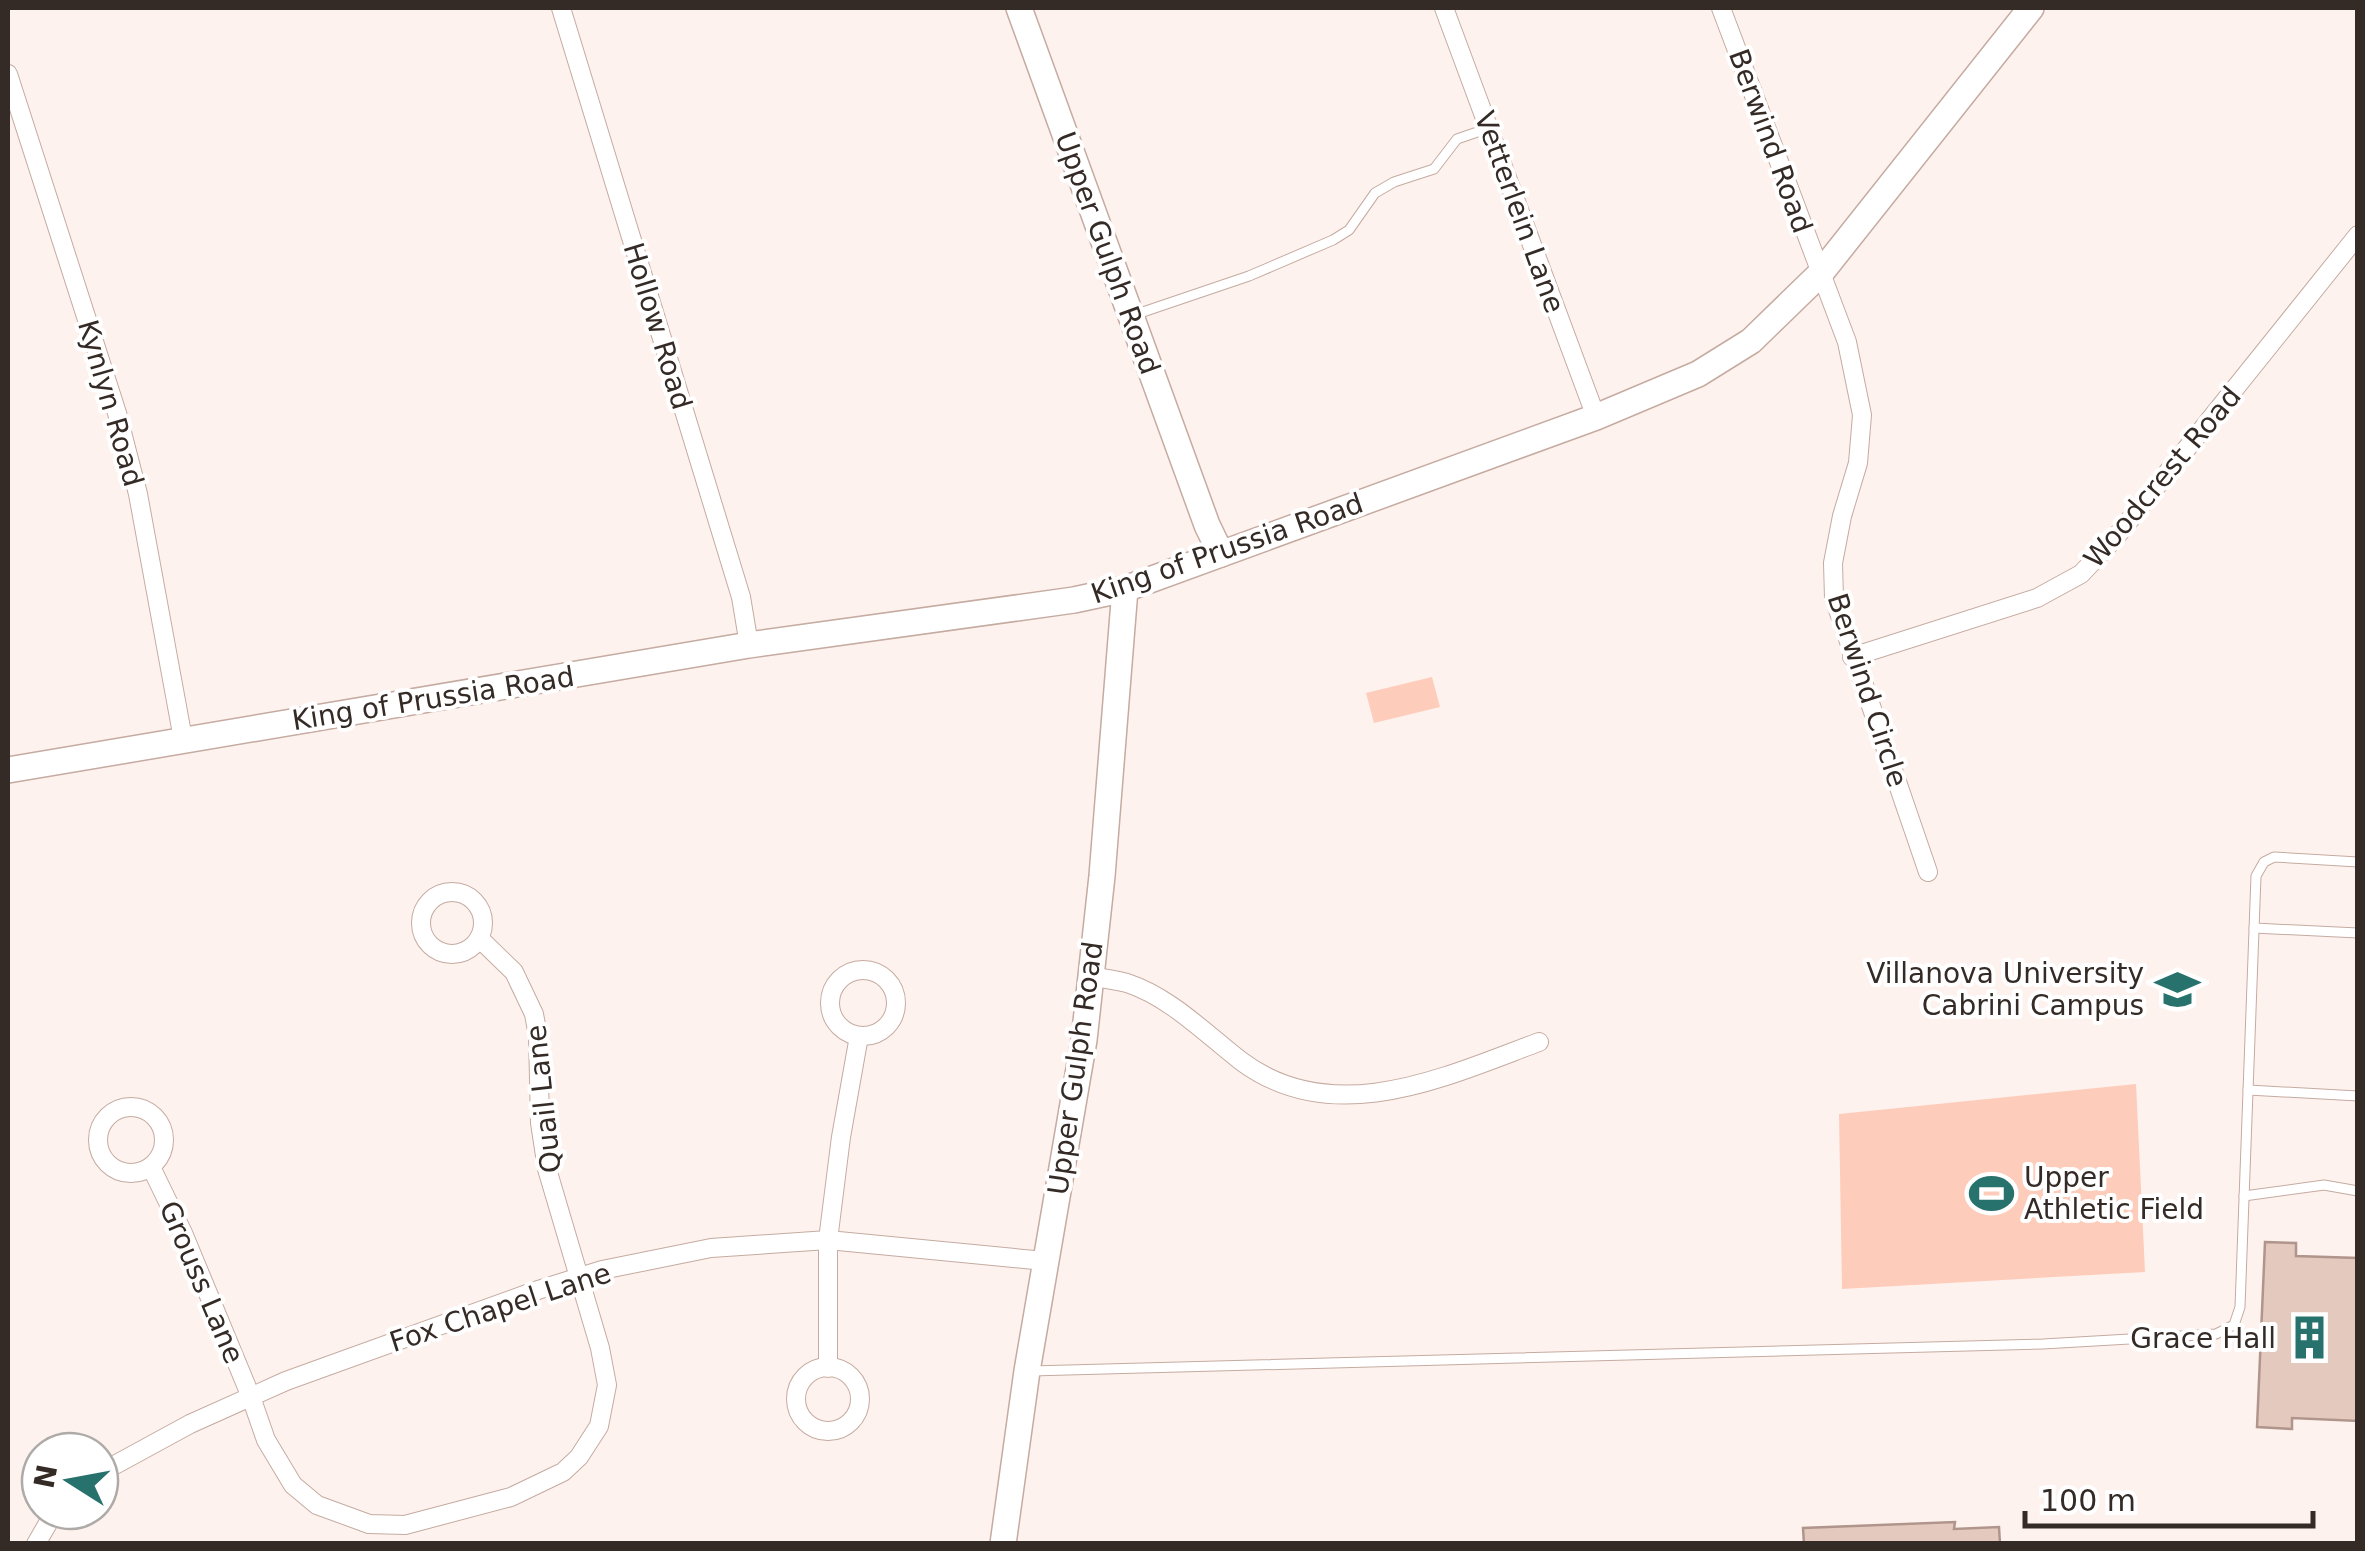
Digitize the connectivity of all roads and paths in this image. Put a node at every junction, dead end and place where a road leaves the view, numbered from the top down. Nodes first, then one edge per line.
1 (561, 8) edge
2 (1018, 8) edge
3 (1444, 8) edge
4 (1722, 8) edge
5 (2031, 8) edge
6 (8, 74) edge
7 (1488, 128) junction
8 (2358, 235) edge
9 (1820, 274) junction
10 (1132, 316) junction
11 (1596, 417) junction
12 (1221, 554) junction
13 (1125, 589) junction
14 (749, 645) junction
15 (1852, 657) junction
16 (183, 740) junction
17 (8, 770) edge
18 (2358, 862) edge
19 (1928, 872) dead end
20 (2254, 928) junction
21 (2358, 933) edge
22 (480, 938) dead end
23 (1089, 976) junction
24 (859, 1036) dead end
25 (1539, 1042) dead end
26 (2248, 1090) junction
27 (2358, 1096) edge
28 (151, 1167) dead end
29 (2358, 1191) edge
30 (2244, 1196) junction
31 (828, 1240) junction
32 (1045, 1261) junction
33 (578, 1276) junction
34 (828, 1368) dead end
35 (1027, 1371) junction
36 (251, 1396) junction
37 (120, 1462) edge
38 (1003, 1544) edge

1 - 14 street, Hollow Road
2 - 10 street, Upper Gulph Road
3 - 7 street, Vetterlein Lane
4 - 9 street, Berwind Road
5 - 9 street, King of Prussia Road
6 - 16 street, Kynlyn Road
7 - 10 lane
7 - 11 street, Vetterlein Lane
8 - 15 street, Woodcrest Road
9 - 11 street, King of Prussia Road
9 - 15 street, Berwind Circle
10 - 12 street, Upper Gulph Road
11 - 12 street, King of Prussia Road
12 - 13 street, King of Prussia Road
13 - 14 street, King of Prussia Road
13 - 23 street, Upper Gulph Road
14 - 16 street, King of Prussia Road
15 - 19 street, Berwind Circle
16 - 17 street, King of Prussia Road
18 - 20 lane
20 - 21 lane
20 - 26 lane
22 - 33 street, Quail Lane
23 - 25 street
23 - 32 street, Upper Gulph Road
24 - 31 street
26 - 27 lane
26 - 30 lane
28 - 36 street, Grouss Lane
29 - 30 lane
30 - 35 lane
31 - 32 street, Fox Chapel Lane
31 - 33 street, Fox Chapel Lane
31 - 34 street
32 - 35 street, Upper Gulph Road
33 - 36 street, Fox Chapel Lane
33 - 36 street, Quail Lane
35 - 38 street, Upper Gulph Road
36 - 37 street, Fox Chapel Lane

